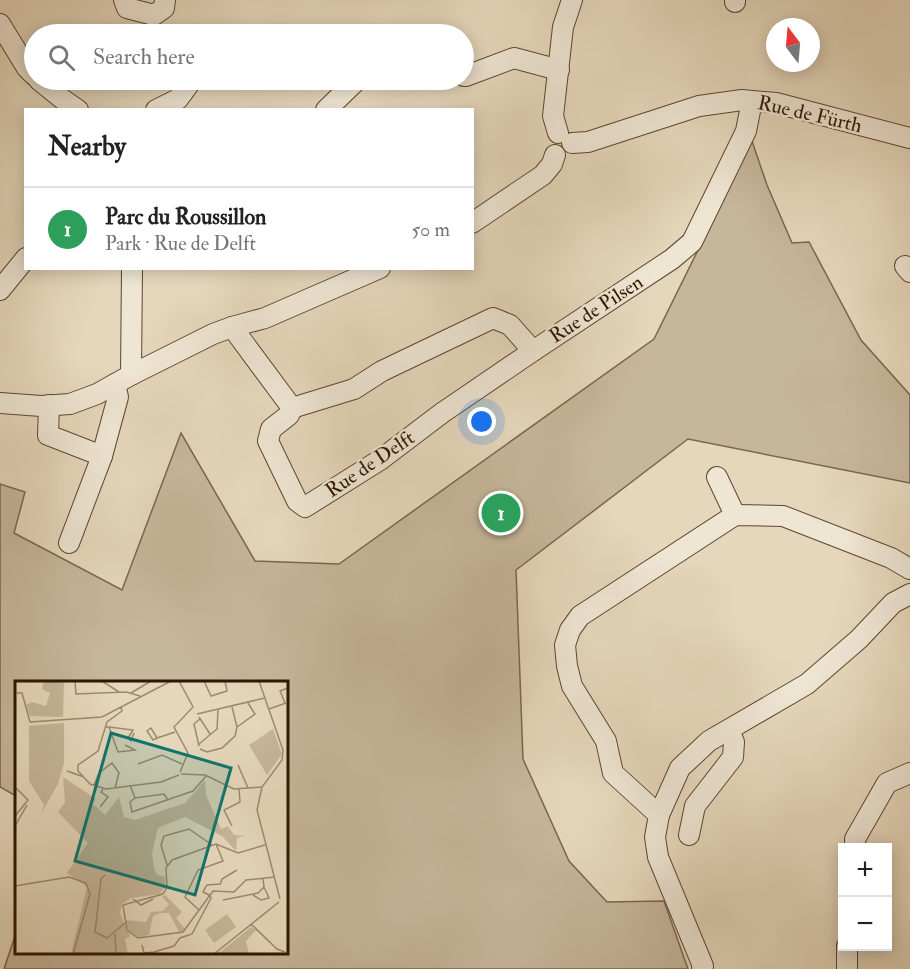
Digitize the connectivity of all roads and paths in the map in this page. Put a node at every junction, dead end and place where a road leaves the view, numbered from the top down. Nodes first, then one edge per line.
1 (124, 0) edge
2 (165, 0) edge
3 (572, 0) edge
4 (0, 24) edge
5 (24, 64) edge
6 (559, 70) junction
7 (474, 73) edge
8 (51, 90) edge
9 (185, 90) edge
10 (347, 90) edge
11 (753, 101) junction
12 (75, 108) edge
13 (160, 108) edge
14 (328, 108) edge
15 (565, 138) junction
16 (910, 138) edge
17 (474, 222) edge
18 (24, 260) edge
19 (132, 270) edge
20 (375, 270) edge
21 (0, 290) edge
22 (232, 327) junction
23 (532, 351) junction
24 (123, 379) junction
25 (0, 403) edge
26 (49, 405) junction
27 (292, 408) junction
28 (102, 456) junction
29 (717, 477) dead end
30 (735, 514) junction
31 (69, 543) dead end
32 (910, 569) edge
33 (910, 594) edge
34 (729, 730) junction
35 (910, 773) edge
36 (659, 816) junction
37 (689, 835) dead end
38 (855, 843) edge
39 (847, 951) edge
40 (702, 969) edge
41 (847, 969) edge

1 - 2 street
3 - 6 street
4 - 5 street
6 - 7 street
6 - 15 street
8 - 12 street
9 - 13 street
10 - 14 street
11 - 15 street, Rue de Fürth
11 - 16 street, Rue de Fürth
11 - 23 street, Rue de Pilsen
15 - 17 street
18 - 21 street
19 - 24 street
20 - 22 street
22 - 24 street
22 - 27 street
23 - 27 street, Rue de Pilsen
23 - 27 street, Rue de Delft
24 - 26 street
24 - 28 street
25 - 26 street
26 - 28 street
28 - 31 street
29 - 30 street
30 - 32 street
30 - 36 street
33 - 34 street
34 - 36 street
34 - 37 street
35 - 38 street
36 - 40 street
39 - 41 street

